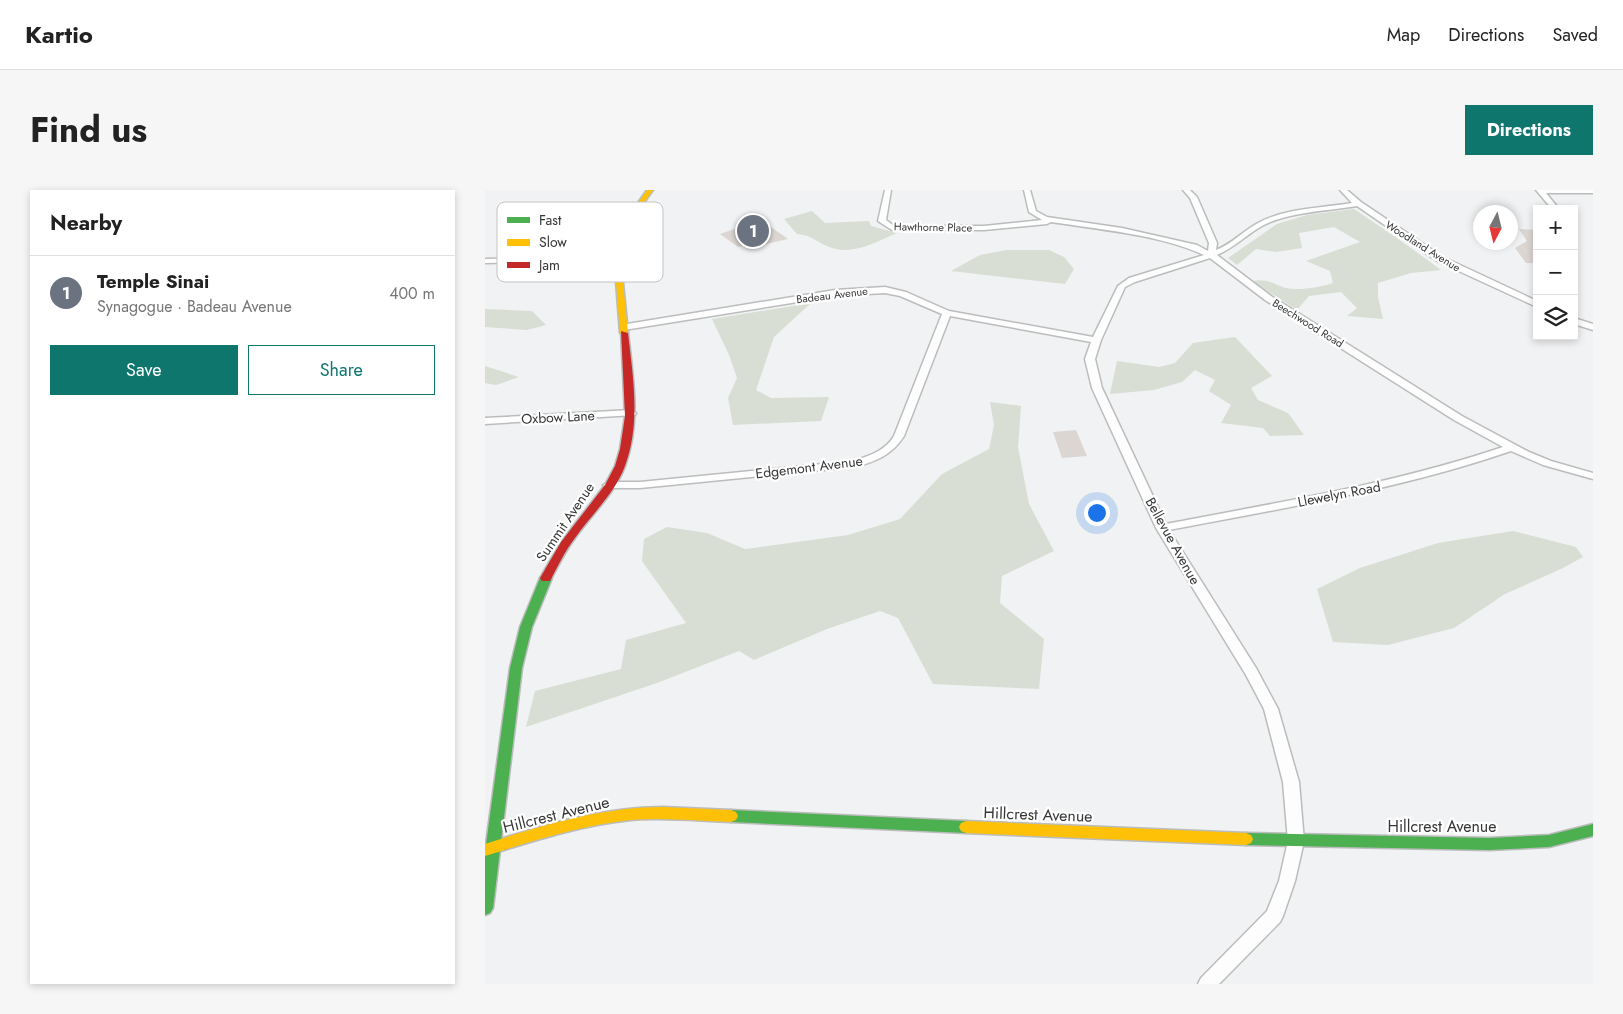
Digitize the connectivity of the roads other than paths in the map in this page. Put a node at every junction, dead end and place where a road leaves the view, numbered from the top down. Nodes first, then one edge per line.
1 (649, 190) edge
2 (888, 190) edge
3 (1027, 190) edge
4 (1186, 190) edge
5 (1343, 190) edge
6 (1540, 191) edge
7 (1593, 191) edge
8 (641, 202) edge
9 (1358, 204) junction
10 (1552, 205) edge
11 (1033, 212) junction
12 (1055, 221) junction
13 (1017, 224) junction
14 (1211, 255) junction
15 (620, 282) edge
16 (1533, 302) edge
17 (947, 314) junction
18 (1578, 322) edge
19 (1593, 326) edge
20 (624, 327) junction
21 (1096, 340) junction
22 (631, 413) junction
23 (485, 421) edge
24 (1512, 447) junction
25 (1593, 476) edge
26 (609, 485) junction
27 (1162, 528) junction
28 (1593, 830) edge
29 (1296, 841) junction
30 (489, 849) edge
31 (485, 908) edge
32 (1207, 984) edge

1 - 8 street, Summit Avenue
2 - 13 street, Hawthorne Place
3 - 11 street
4 - 14 street
5 - 9 street, Woodland Avenue
6 - 7 street
6 - 10 street
9 - 14 street, Bellevue Avenue
9 - 16 street, Woodland Avenue
11 - 12 street, Beechwood Road
11 - 13 street, Hawthorne Place
12 - 13 street, Hawthorne Place
12 - 14 street, Beechwood Road
14 - 21 street, Bellevue Avenue
14 - 24 street, Beechwood Road
15 - 20 street, Summit Avenue
17 - 20 street, Badeau Avenue
17 - 21 street, Badeau Avenue
17 - 26 street, Edgemont Avenue
18 - 19 street
20 - 22 street, Summit Avenue
21 - 27 street, Bellevue Avenue
22 - 23 street, Oxbow Lane
22 - 26 street, Summit Avenue
24 - 25 street, Beechwood Road
24 - 27 street, Llewelyn Road
26 - 30 street, Summit Avenue
27 - 29 street, Bellevue Avenue
28 - 29 street, Hillcrest Avenue
29 - 30 street, Hillcrest Avenue
29 - 32 street, Bellevue Avenue
30 - 31 street, Summit Avenue

